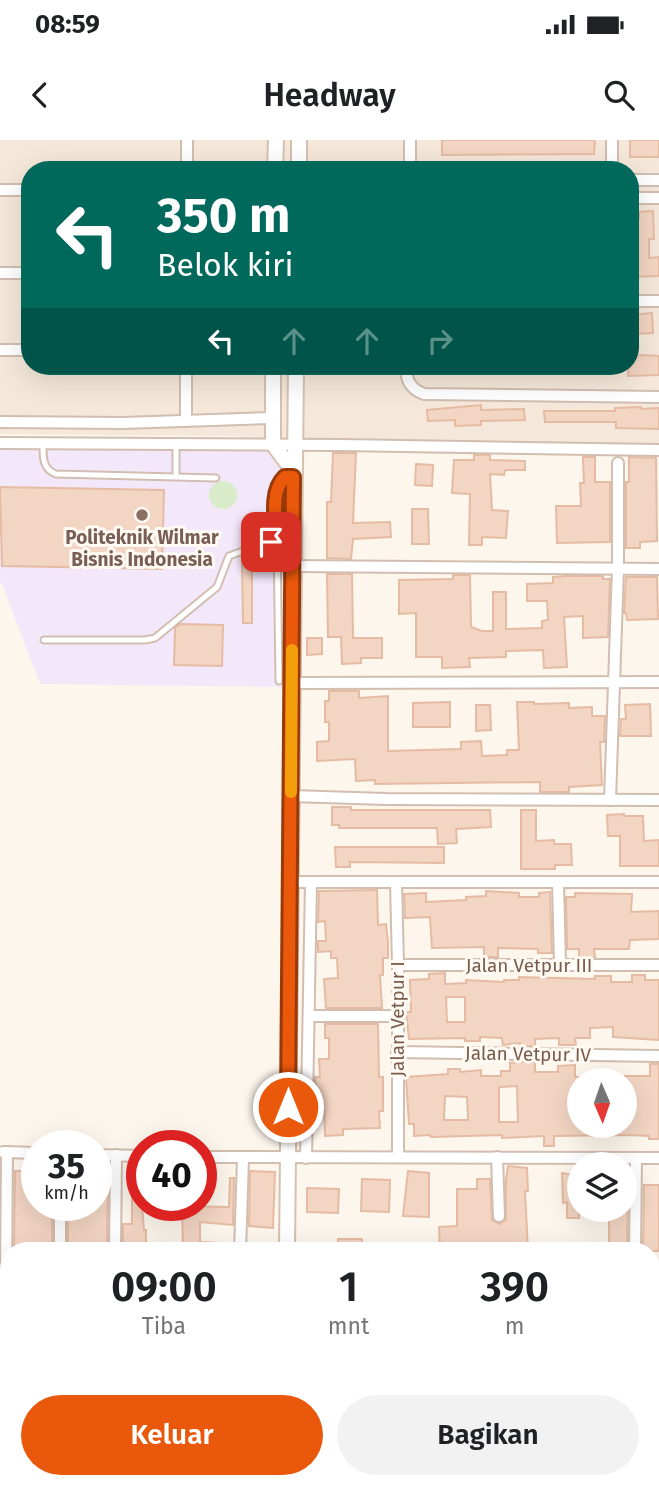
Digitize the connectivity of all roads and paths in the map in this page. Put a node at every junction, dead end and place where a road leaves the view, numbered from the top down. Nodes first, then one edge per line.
1 (187, 140) edge
2 (276, 140) edge
3 (299, 140) edge
4 (410, 140) edge
5 (612, 140) edge
6 (187, 161) edge
7 (275, 161) edge
8 (299, 161) edge
9 (410, 161) edge
10 (612, 161) edge
11 (639, 180) edge
12 (659, 180) edge
13 (0, 190) edge
14 (21, 190) edge
15 (639, 198) edge
16 (659, 198) edge
17 (0, 272) edge
18 (21, 272) edge
19 (639, 300) edge
20 (659, 301) edge
21 (0, 350) edge
22 (21, 350) edge
23 (186, 375) edge
24 (273, 375) edge
25 (296, 375) edge
26 (407, 375) edge
27 (659, 397) edge
28 (272, 418) junction
29 (186, 421) junction
30 (0, 422) edge
31 (0, 443) edge
32 (44, 443) junction
33 (176, 444) junction
34 (273, 444) junction
35 (295, 445) junction
36 (659, 450) edge
37 (618, 463) dead end
38 (293, 474) junction
39 (176, 476) junction
40 (216, 478) dead end
41 (277, 539) junction
42 (293, 566) junction
43 (618, 568) junction
44 (659, 569) edge
45 (44, 640) dead end
46 (612, 681) junction
47 (285, 682) junction
48 (659, 682) edge
49 (291, 796) junction
50 (610, 800) junction
51 (659, 800) edge
52 (290, 882) junction
53 (311, 882) junction
54 (396, 882) junction
55 (558, 882) junction
56 (659, 882) edge
57 (398, 965) junction
58 (560, 965) junction
59 (659, 965) edge
60 (310, 1016) junction
61 (397, 1016) junction
62 (397, 1052) junction
63 (659, 1056) edge
64 (112, 1155) edge
65 (116, 1155) junction
66 (126, 1155) edge
67 (398, 1156) junction
68 (217, 1157) edge
69 (497, 1157) junction
70 (4, 1158) edge
71 (243, 1158) junction
72 (288, 1158) junction
73 (306, 1158) junction
74 (567, 1158) edge
75 (637, 1158) edge
76 (659, 1158) edge
77 (499, 1216) dead end
78 (60, 1221) edge
79 (635, 1222) edge
80 (3, 1242) edge
81 (60, 1242) edge
82 (116, 1242) edge
83 (240, 1242) edge
84 (287, 1242) edge
85 (635, 1242) edge

1 - 6 street
2 - 7 street
3 - 8 street
4 - 9 street
5 - 10 street
11 - 12 street
13 - 14 street
15 - 16 street
17 - 18 street
19 - 20 street
21 - 22 street
23 - 29 street
24 - 28 street
25 - 35 street
26 - 27 street
28 - 29 street
28 - 34 street
29 - 30 street
31 - 32 street
32 - 33 street
32 - 39 lane
33 - 34 street
33 - 39 lane
34 - 35 street
34 - 38 street
35 - 36 street
35 - 38 street
37 - 43 street
38 - 41 lane
38 - 42 street
39 - 40 lane
41 - 45 lane
41 - 47 lane
42 - 43 street
42 - 47 street
43 - 44 street
43 - 46 street
46 - 47 street
46 - 48 street
46 - 50 street
47 - 49 street
49 - 50 street
49 - 52 street
50 - 51 street
52 - 53 street
52 - 72 street
53 - 54 street
53 - 60 street
54 - 55 street
54 - 57 street, Jalan Vetpur I
55 - 56 street
55 - 58 street
57 - 58 street, Jalan Vetpur III
57 - 61 street, Jalan Vetpur I
58 - 59 street, Jalan Vetpur III
60 - 61 street
60 - 73 street
61 - 62 street, Jalan Vetpur I
62 - 63 street, Jalan Vetpur IV
62 - 67 street, Jalan Vetpur I
64 - 65 street
65 - 66 street
65 - 82 street
67 - 69 street
67 - 73 street
68 - 71 street
69 - 74 street
69 - 77 street
70 - 80 street
71 - 72 street
71 - 83 street
72 - 73 street
72 - 84 street
75 - 76 street
78 - 81 street
79 - 85 street

